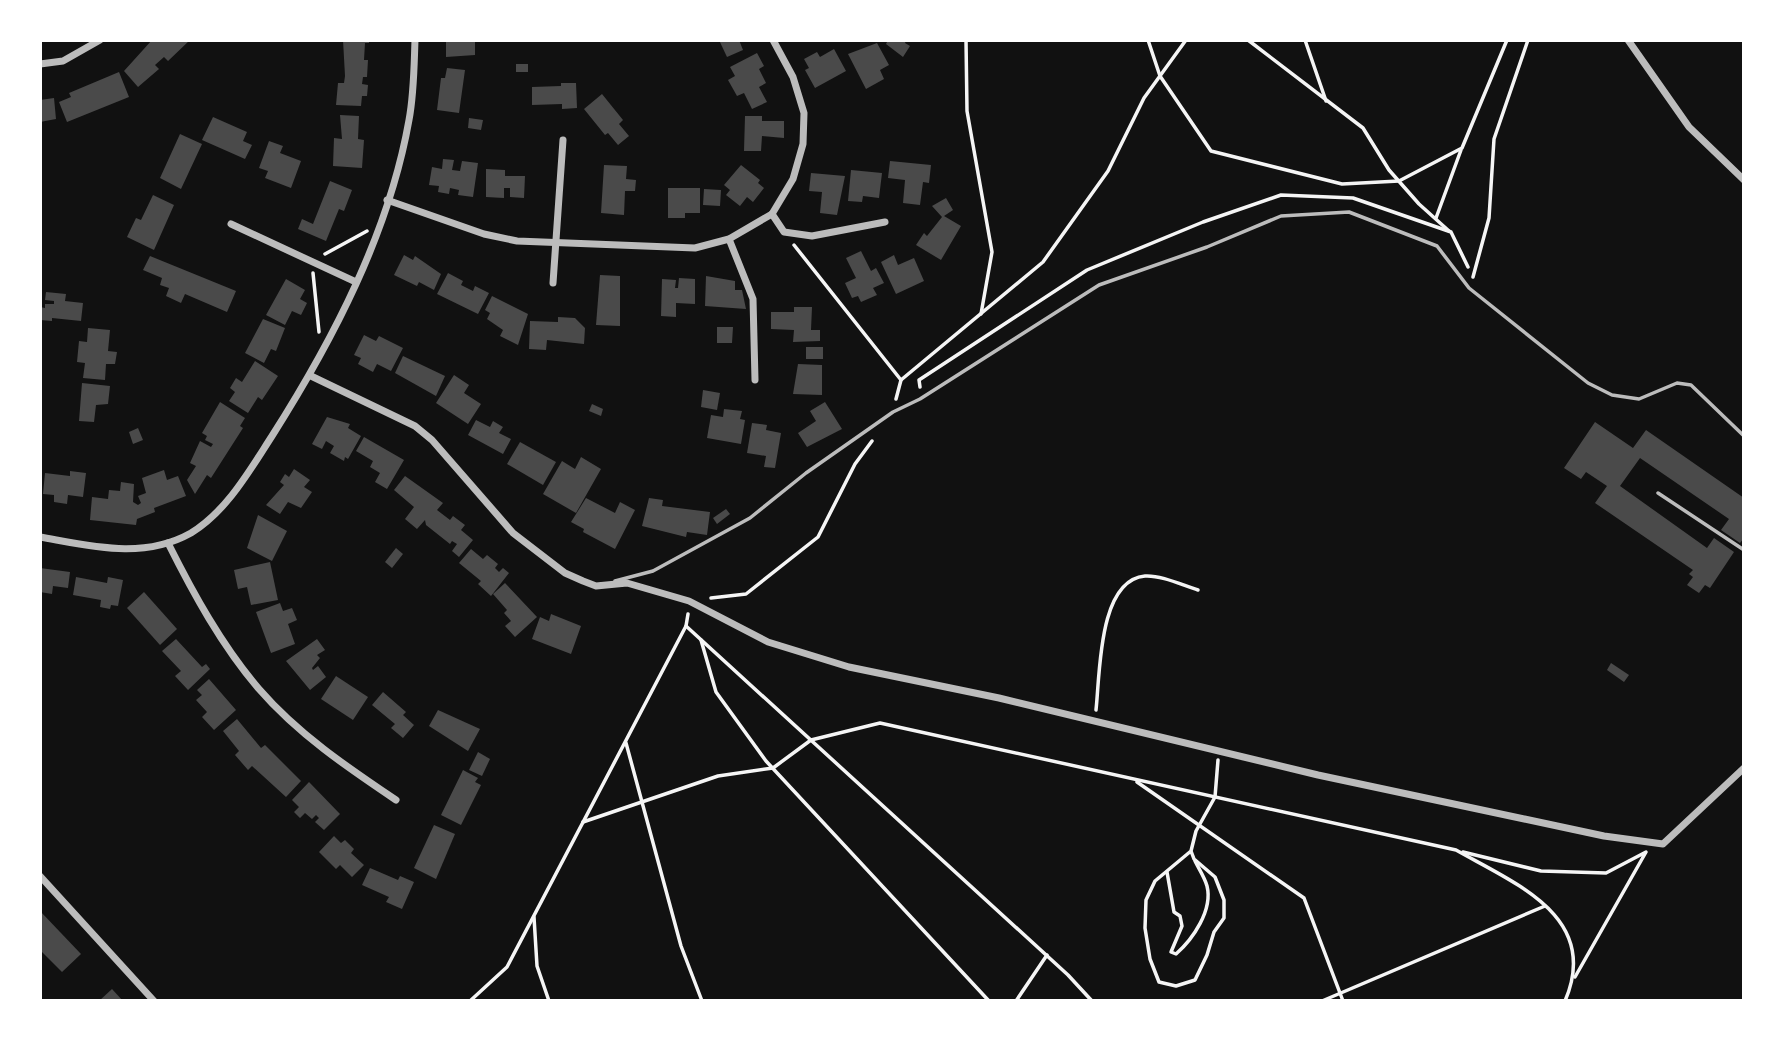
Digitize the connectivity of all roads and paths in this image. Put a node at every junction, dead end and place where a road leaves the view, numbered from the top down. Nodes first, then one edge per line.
1 (100, 40) edge
2 (415, 40) edge
3 (773, 40) edge
4 (966, 40) edge
5 (1149, 40) edge
6 (1186, 40) edge
7 (1248, 40) edge
8 (1305, 40) edge
9 (1507, 40) edge
10 (1528, 40) edge
11 (1628, 40) edge
12 (40, 64) edge
13 (1160, 76) junction
14 (1327, 102) junction
15 (563, 140) dead end
16 (1462, 148) junction
17 (1744, 180) edge
18 (1399, 181) junction
19 (387, 200) junction
20 (772, 214) junction
21 (1436, 219) junction
22 (885, 222) dead end
23 (231, 224) dead end
24 (784, 232) junction
25 (1451, 232) junction
26 (729, 239) junction
27 (555, 243) junction
28 (355, 282) junction
29 (553, 283) dead end
30 (980, 317) junction
31 (311, 376) junction
32 (755, 380) dead end
33 (901, 380) junction
34 (920, 399) junction
35 (894, 412) junction
36 (878, 433) dead end
37 (1744, 436) edge
38 (1658, 494) dead end
39 (40, 537) edge
40 (168, 543) junction
41 (1744, 550) edge
42 (596, 586) junction
43 (1198, 590) dead end
44 (689, 601) junction
45 (686, 626) junction
46 (701, 639) junction
47 (1094, 721) junction
48 (811, 740) junction
49 (626, 741) junction
50 (1221, 752) junction
51 (773, 768) junction
52 (1744, 768) edge
53 (1135, 780) junction
54 (1215, 797) junction
55 (396, 800) dead end
56 (641, 800) junction
57 (583, 821) junction
58 (1199, 825) junction
59 (1456, 850) junction
60 (1191, 851) junction
61 (1194, 859) junction
62 (1167, 872) junction
63 (40, 876) edge
64 (1545, 906) junction
65 (534, 915) junction
66 (1047, 955) junction
67 (1574, 979) junction
68 (1340, 993) junction
69 (154, 1001) edge
70 (470, 1001) edge
71 (549, 1001) edge
72 (702, 1001) edge
73 (989, 1001) edge
74 (1016, 1001) edge
75 (1092, 1001) edge
76 (1322, 1001) edge
77 (1343, 1001) edge
78 (1565, 1001) edge

1 - 12 street
2 - 19 street
3 - 20 street
4 - 30 path
5 - 13 path
6 - 13 path
7 - 14 path
8 - 14 path
9 - 16 path
10 - 25 path
11 - 17 street
13 - 18 path
13 - 30 path
14 - 18 path
15 - 27 street
16 - 18 path
16 - 21 path
18 - 21 path
19 - 27 street
19 - 28 street
20 - 24 street
20 - 26 street
21 - 25 path
22 - 24 street
23 - 28 street
24 - 33 path
25 - 34 path
26 - 27 street
26 - 32 street
27 - 29 street
28 - 31 street
30 - 33 path
31 - 40 street
31 - 42 street
33 - 35 path
34 - 35 lane
34 - 37 lane
35 - 42 lane
36 - 44 path
38 - 41 lane
39 - 40 street
40 - 55 street
42 - 44 street
43 - 47 path
44 - 45 path
44 - 47 street
45 - 46 path
45 - 49 path
46 - 48 path
46 - 51 path
47 - 50 street
48 - 51 path
48 - 53 path
48 - 66 path
49 - 56 path
49 - 57 path
50 - 52 street
50 - 54 path
51 - 56 path
51 - 73 path
53 - 54 path
53 - 58 path
54 - 58 path
54 - 59 path
56 - 57 path
56 - 72 path
57 - 65 path
58 - 60 path
58 - 68 path
59 - 64 path
59 - 67 path
60 - 61 path
60 - 62 path
61 - 62 path
61 - 62 path
63 - 69 street
64 - 67 path
64 - 68 path
65 - 70 path
65 - 71 path
66 - 74 path
66 - 75 path
67 - 78 path
68 - 76 path
68 - 77 path

